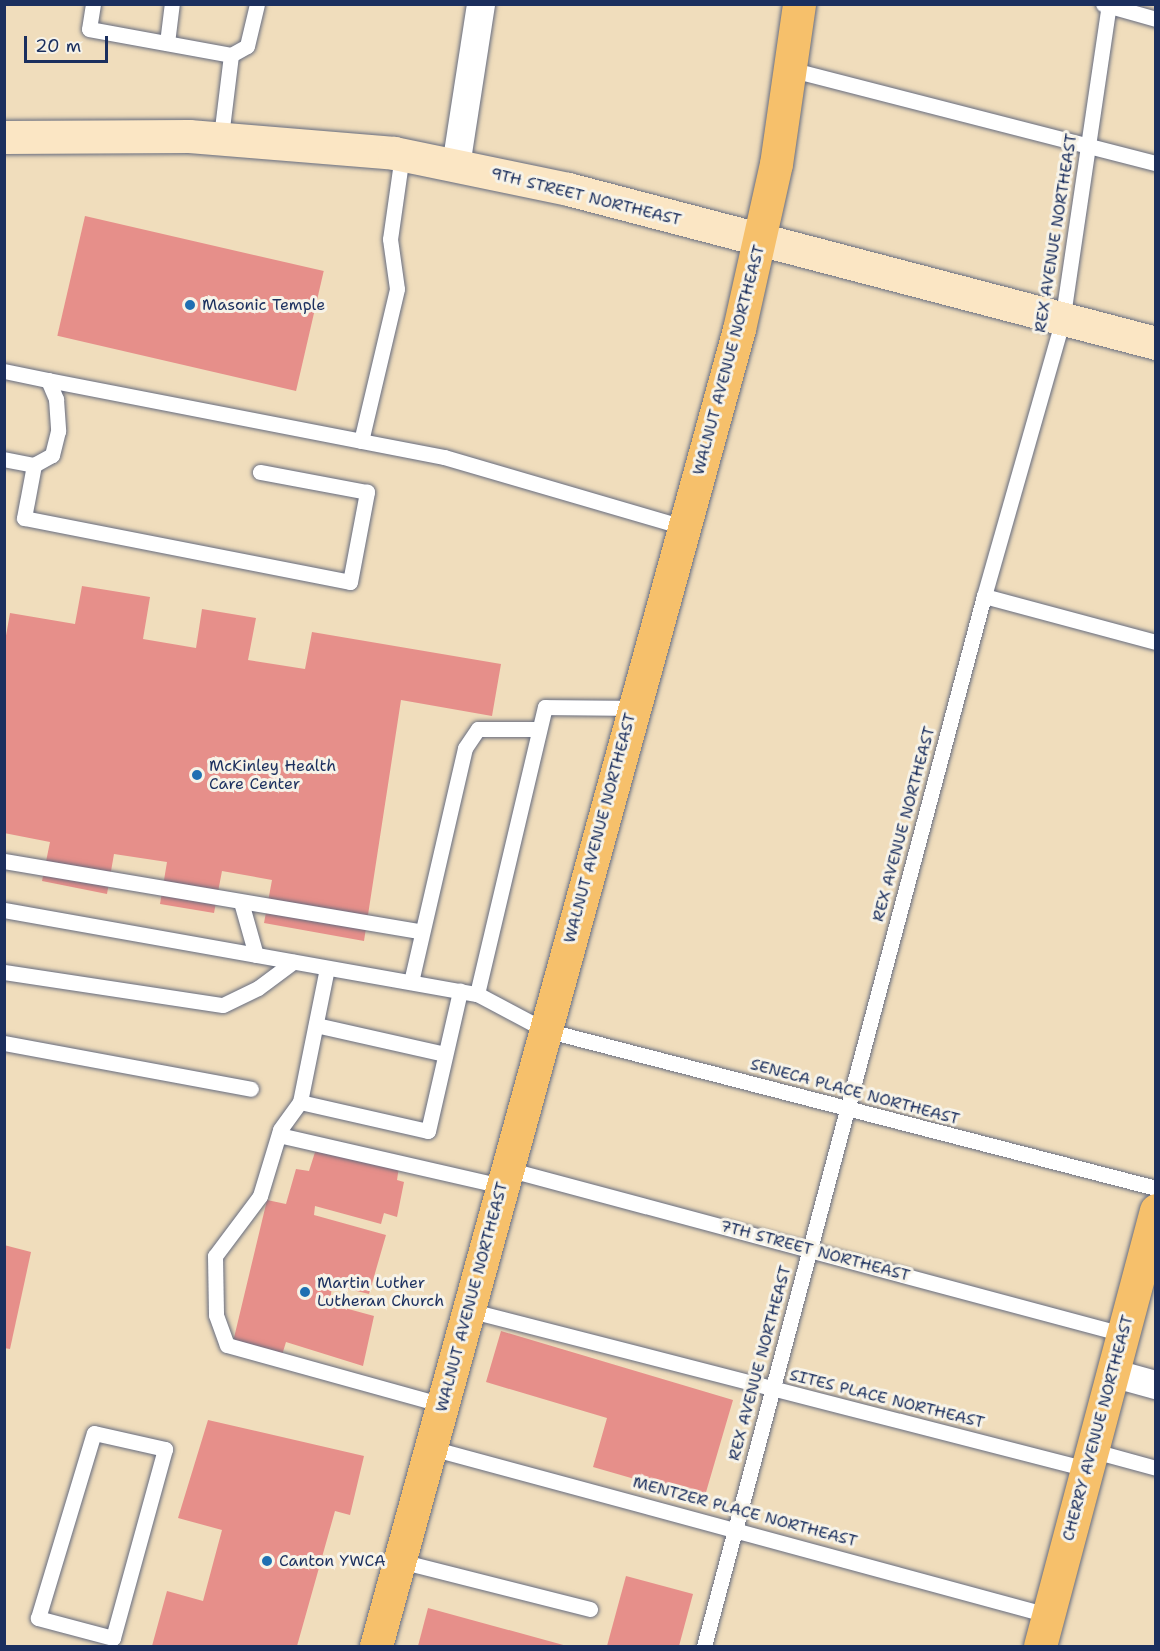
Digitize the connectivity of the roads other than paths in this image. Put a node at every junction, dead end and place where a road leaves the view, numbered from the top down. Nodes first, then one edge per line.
1 (93, 4) edge
2 (172, 4) edge
3 (257, 4) edge
4 (481, 4) edge
5 (799, 4) edge
6 (1107, 5) edge
7 (1155, 18) edge
8 (167, 43) junction
9 (231, 55) junction
10 (789, 69) junction
11 (4, 137) edge
12 (221, 137) junction
13 (1088, 145) junction
14 (402, 155) junction
15 (1155, 163) edge
16 (456, 166) junction
17 (760, 241) junction
18 (1062, 322) junction
19 (1155, 343) edge
20 (4, 371) edge
21 (48, 380) junction
22 (361, 441) junction
23 (4, 459) edge
24 (34, 465) junction
25 (260, 472) dead end
26 (684, 527) junction
27 (984, 596) junction
28 (1155, 642) edge
29 (634, 708) junction
30 (539, 729) junction
31 (4, 861) edge
32 (241, 902) junction
33 (4, 910) edge
34 (422, 932) junction
35 (256, 955) junction
36 (293, 962) junction
37 (327, 968) junction
38 (4, 972) edge
39 (411, 982) junction
40 (460, 991) junction
41 (477, 994) junction
42 (316, 1025) junction
43 (545, 1030) junction
44 (4, 1043) edge
45 (446, 1054) junction
46 (251, 1089) dead end
47 (300, 1102) junction
48 (847, 1108) junction
49 (279, 1135) junction
50 (504, 1177) junction
51 (1155, 1188) edge
52 (1155, 1210) edge
53 (809, 1249) junction
54 (468, 1310) junction
55 (1123, 1334) junction
56 (1112, 1373) junction
57 (1155, 1385) edge
58 (772, 1389) junction
59 (443, 1405) junction
60 (431, 1448) junction
61 (1090, 1460) junction
62 (1155, 1468) edge
63 (734, 1528) junction
64 (400, 1561) junction
65 (590, 1609) dead end
66 (1048, 1616) junction
67 (84, 1631) junction
68 (80, 1647) edge
69 (376, 1647) edge
70 (704, 1647) edge
71 (1040, 1647) edge

1 - 8 lane
2 - 8 lane
3 - 9 lane
4 - 16 street
5 - 10 main road, WALNUT AVENUE NORTHEAST
6 - 7 lane
6 - 13 lane, REX AVENUE NORTHEAST
8 - 9 lane
9 - 12 lane
10 - 13 lane
10 - 17 main road, WALNUT AVENUE NORTHEAST
11 - 12 street, 9TH STREET NORTHEAST
12 - 14 street, 9TH STREET NORTHEAST
13 - 15 lane
13 - 18 lane, REX AVENUE NORTHEAST
14 - 16 street, 9TH STREET NORTHEAST
14 - 22 lane
16 - 17 street, 9TH STREET NORTHEAST
17 - 18 street, 9TH STREET NORTHEAST
17 - 26 main road, WALNUT AVENUE NORTHEAST
18 - 19 street, 9TH STREET NORTHEAST
18 - 27 lane, REX AVENUE NORTHEAST
20 - 21 lane
21 - 22 lane
21 - 24 lane
22 - 26 lane
23 - 24 lane
24 - 25 lane
26 - 29 main road, WALNUT AVENUE NORTHEAST
27 - 28 lane
27 - 48 lane, REX AVENUE NORTHEAST
29 - 30 lane
29 - 43 main road, WALNUT AVENUE NORTHEAST
30 - 34 lane
30 - 41 lane
31 - 32 lane
32 - 34 lane
32 - 35 lane
33 - 35 lane, SENECA PLACE NORTHEAST
34 - 39 lane
35 - 36 lane, SENECA PLACE NORTHEAST
36 - 37 lane, SENECA PLACE NORTHEAST
36 - 38 lane
37 - 39 lane, SENECA PLACE NORTHEAST
37 - 42 lane
39 - 40 lane, SENECA PLACE NORTHEAST
40 - 41 lane, SENECA PLACE NORTHEAST
40 - 45 lane
41 - 43 lane, SENECA PLACE NORTHEAST
42 - 45 lane
42 - 47 lane
43 - 48 lane, SENECA PLACE NORTHEAST
43 - 50 main road, WALNUT AVENUE NORTHEAST
44 - 46 lane
45 - 47 lane
47 - 49 lane
48 - 51 lane, SENECA PLACE NORTHEAST
48 - 53 lane, REX AVENUE NORTHEAST
49 - 50 lane, 7TH STREET NORTHEAST
49 - 59 lane
50 - 53 lane, 7TH STREET NORTHEAST
50 - 54 main road, WALNUT AVENUE NORTHEAST
52 - 55 main road, CHERRY AVENUE NORTHEAST
53 - 55 lane, 7TH STREET NORTHEAST
53 - 58 lane, REX AVENUE NORTHEAST
54 - 58 lane, SITES PLACE NORTHEAST
54 - 59 main road, WALNUT AVENUE NORTHEAST
55 - 56 main road, CHERRY AVENUE NORTHEAST
56 - 57 street
56 - 61 main road, CHERRY AVENUE NORTHEAST
58 - 61 lane, SITES PLACE NORTHEAST
58 - 63 lane, REX AVENUE NORTHEAST
59 - 60 main road, WALNUT AVENUE NORTHEAST
60 - 63 lane, MENTZER PLACE NORTHEAST
60 - 64 main road, WALNUT AVENUE NORTHEAST
61 - 62 lane, SITES PLACE NORTHEAST
61 - 66 main road, CHERRY AVENUE NORTHEAST
63 - 66 lane, MENTZER PLACE NORTHEAST
63 - 70 lane, REX AVENUE NORTHEAST
64 - 65 lane
64 - 69 main road, WALNUT AVENUE NORTHEAST
66 - 71 main road, CHERRY AVENUE NORTHEAST
67 - 67 lane
67 - 68 lane

